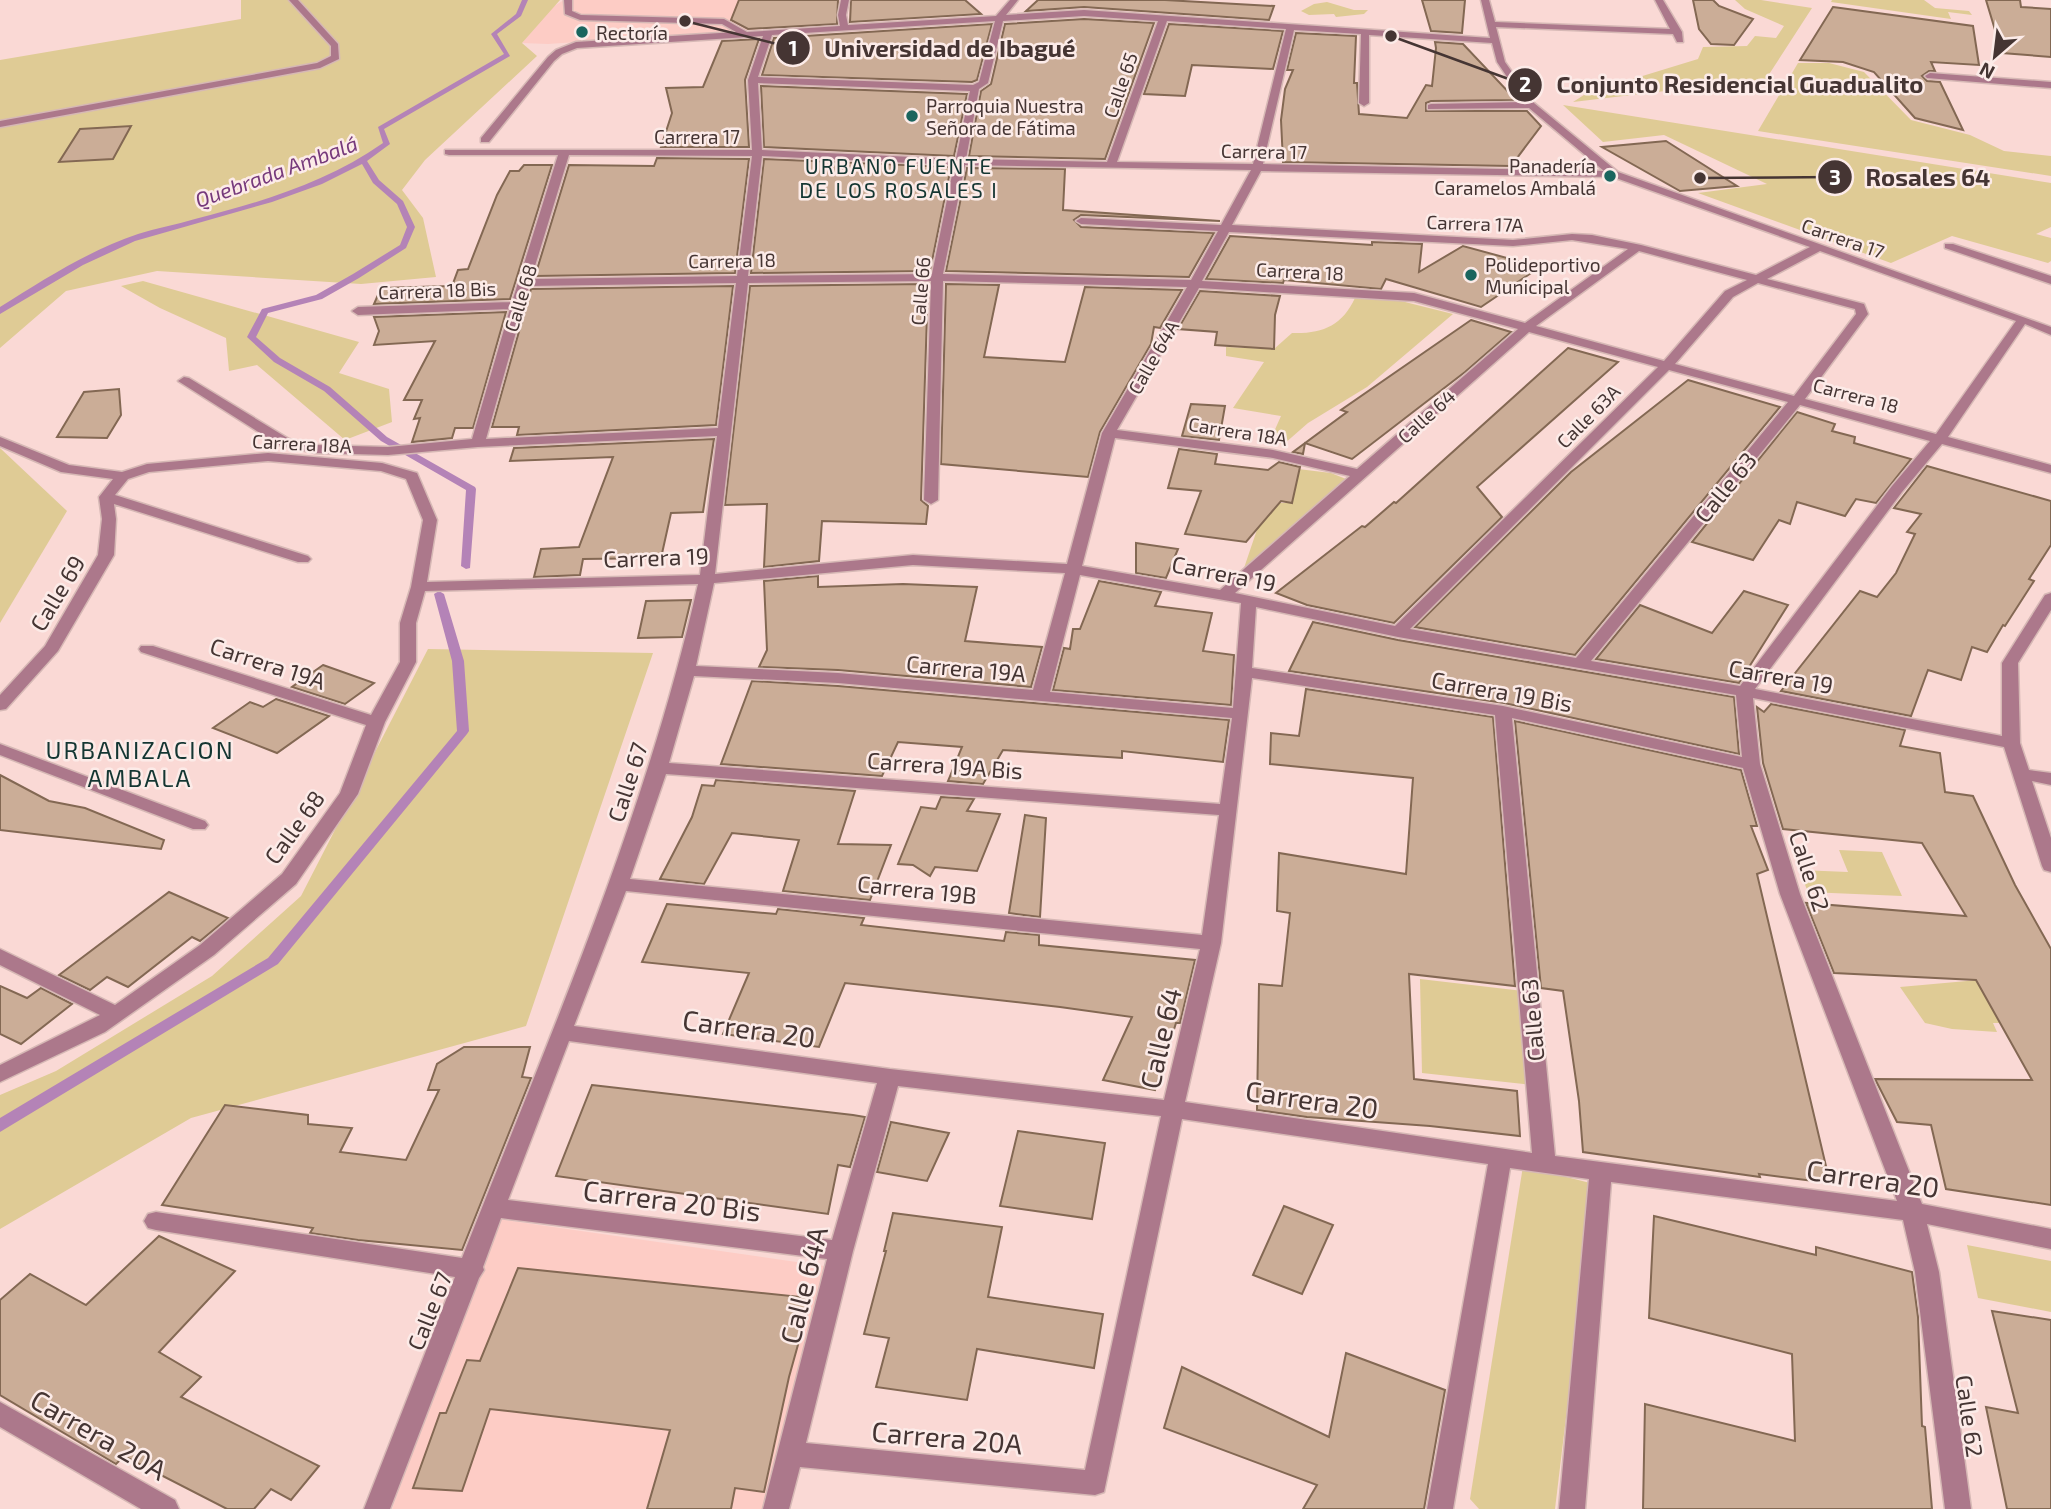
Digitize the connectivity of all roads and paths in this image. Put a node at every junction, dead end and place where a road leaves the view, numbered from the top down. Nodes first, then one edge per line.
1 (293, 0) edge
2 (568, 0) edge
3 (845, 0) edge
4 (1014, 0) edge
5 (1485, 0) edge
6 (1659, 0) edge
7 (1095, 6) dead end
8 (1084, 13) junction
9 (1000, 17) junction
10 (1164, 17) junction
11 (1492, 24) junction
12 (1291, 26) junction
13 (845, 29) junction
14 (1365, 31) junction
15 (768, 33) junction
16 (745, 34) junction
17 (1496, 41) junction
18 (1930, 76) dead end
19 (753, 80) junction
20 (979, 85) junction
21 (2051, 85) edge
22 (1364, 103) dead end
23 (1531, 105) junction
24 (1431, 107) dead end
25 (0, 124) edge
26 (485, 140) dead end
27 (449, 152) dead end
28 (757, 153) junction
29 (564, 154) junction
30 (962, 162) junction
31 (1111, 165) junction
32 (1257, 169) junction
33 (1614, 174) junction
34 (1081, 222) dead end
35 (1225, 229) junction
36 (1949, 246) dead end
37 (1637, 247) junction
38 (1817, 248) junction
39 (937, 277) junction
40 (741, 279) junction
41 (1754, 279) junction
42 (2051, 280) edge
43 (525, 283) junction
44 (1195, 284) junction
45 (517, 305) junction
46 (1860, 307) joint
47 (358, 311) dead end
48 (2023, 319) junction
49 (1527, 327) junction
50 (2051, 331) edge
51 (1667, 365) junction
52 (184, 381) dead end
53 (1798, 399) junction
54 (724, 432) junction
55 (1109, 433) junction
56 (1940, 438) junction
57 (0, 441) edge
58 (478, 443) junction
59 (2051, 468) edge
60 (1360, 474) junction
61 (411, 476) joint
62 (122, 477) junction
63 (106, 497) junction
64 (932, 500) dead end
65 (303, 559) dead end
66 (1072, 569) junction
67 (707, 579) junction
68 (419, 587) junction
69 (1223, 595) junction
70 (2051, 598) edge
71 (1249, 601) junction
72 (1398, 632) junction
73 (147, 649) dead end
74 (1580, 664) junction
75 (687, 671) junction
76 (1244, 672) junction
77 (1744, 692) junction
78 (1040, 697) junction
79 (0, 705) edge
80 (1503, 711) junction
81 (1241, 714) junction
82 (376, 722) junction
83 (2011, 743) junction
84 (0, 749) edge
85 (1752, 764) junction
86 (659, 768) junction
87 (2021, 774) junction
88 (2051, 779) edge
89 (1228, 810) junction
90 (199, 825) dead end
91 (2051, 866) edge
92 (619, 884) junction
93 (1211, 943) junction
94 (0, 956) edge
95 (116, 1013) junction
96 (562, 1032) junction
97 (0, 1074) edge
98 (890, 1077) junction
99 (1173, 1109) junction
100 (1501, 1156) junction
101 (1545, 1162) junction
102 (1601, 1171) junction
103 (495, 1208) junction
104 (1913, 1212) junction
105 (156, 1220) dead end
106 (2051, 1239) edge
107 (841, 1251) junction
108 (471, 1270) junction
109 (0, 1414) edge
110 (792, 1454) junction
111 (1095, 1483) joint
112 (166, 1509) edge
113 (377, 1509) edge
114 (776, 1509) edge
115 (1440, 1509) edge
116 (1572, 1509) edge
117 (1958, 1509) edge

1 - 25 street
2 - 16 street
3 - 13 street
4 - 9 street, Calle 66
5 - 11 street
6 - 11 street
7 - 8 street
8 - 9 street
8 - 10 street
9 - 13 street
9 - 20 street, Calle 66
10 - 12 street
10 - 31 street, Calle 65
11 - 17 street
12 - 14 street
12 - 32 street, Calle 64A
13 - 15 street
14 - 17 street
14 - 22 street
15 - 16 street
15 - 19 street, Calle 67
16 - 26 street
17 - 23 street
18 - 21 street
19 - 20 street
19 - 28 street, Calle 67
20 - 30 street, Calle 66
23 - 24 street
23 - 33 street
27 - 29 street, Carrera 17
28 - 29 street, Carrera 17
28 - 30 street, Carrera 17
28 - 40 street, Calle 67
29 - 43 street, Calle 68
30 - 31 street, Carrera 17
30 - 39 street, Calle 66
31 - 32 street, Carrera 17
32 - 33 street, Carrera 17
32 - 35 street, Calle 64A
33 - 38 street, Carrera 17
34 - 35 street, Carrera 17A
35 - 37 street, Carrera 17A
35 - 44 street, Calle 64A
36 - 42 street
37 - 41 street, Carrera 17A
37 - 49 street, Calle 64
38 - 41 street, Calle 63A
38 - 48 street, Carrera 17
39 - 40 street, Carrera 18
39 - 44 street, Carrera 18
39 - 64 street, Calle 66
40 - 43 street, Carrera 18
40 - 54 street, Calle 67
41 - 46 street, Carrera 17A
41 - 51 street, Calle 63A
43 - 45 street, Calle 68
44 - 49 street, Carrera 18
44 - 55 street, Calle 64A
45 - 47 street, Carrera 18 Bis
45 - 58 street, Calle 68
46 - 53 street, Calle 63
48 - 50 street, Carrera 17
48 - 56 street
49 - 51 street, Carrera 18
49 - 60 street, Calle 64
51 - 53 street, Carrera 18
51 - 72 street, Calle 63A
52 - 58 street
53 - 56 street, Carrera 18
53 - 74 street, Calle 63
54 - 58 street
54 - 67 street, Calle 67
55 - 60 street, Carrera 18A
55 - 66 street, Calle 64A
56 - 59 street, Carrera 18
56 - 77 street
57 - 62 street
60 - 69 street, Calle 64
61 - 62 street, Carrera 18A
61 - 68 street, Calle 68
62 - 63 street
63 - 65 street
63 - 79 street, Calle 69
66 - 67 street, Carrera 19
66 - 69 street, Carrera 19
66 - 78 street, Calle 64A
67 - 68 street, Carrera 19
67 - 75 street, Calle 67
68 - 82 street, Calle 68
69 - 71 street, Carrera 19
70 - 83 street
71 - 72 street, Carrera 19
71 - 76 street, Calle 64
72 - 74 street, Carrera 19
73 - 82 street, Carrera 19A
74 - 77 street, Carrera 19
75 - 78 street, Carrera 19A
75 - 86 street, Calle 67
76 - 80 street, Carrera 19 Bis
76 - 81 street, Calle 64
77 - 83 street, Carrera 19
77 - 85 street, Calle 62
78 - 81 street, Carrera 19A
80 - 85 street, Carrera 19 Bis
80 - 101 street, Calle 63
81 - 89 street, Calle 64
82 - 95 street, Calle 68
83 - 87 street
84 - 90 street
85 - 104 street, Calle 62
86 - 89 street, Carrera 19A Bis
86 - 92 street, Calle 67
87 - 88 street
87 - 91 street
89 - 93 street, Calle 64
92 - 93 street, Carrera 19B
92 - 96 street, Calle 67
93 - 99 street, Calle 64
94 - 95 street
95 - 97 street, Calle 68
96 - 98 street, Carrera 20
96 - 103 street, Calle 67
98 - 99 street, Carrera 20
98 - 107 street, Calle 64A
99 - 100 street, Carrera 20
99 - 111 street, Calle 64
100 - 101 street, Carrera 20
100 - 115 street
101 - 102 street, Carrera 20
102 - 104 street, Carrera 20
102 - 116 street
103 - 107 street, Carrera 20 Bis
103 - 108 street, Calle 67
104 - 106 street, Carrera 20
104 - 117 street, Calle 62
105 - 108 street
107 - 110 street, Calle 64A
108 - 113 street, Calle 67
109 - 112 street, Carrera 20A
110 - 111 street, Carrera 20A
110 - 114 street, Calle 64A

